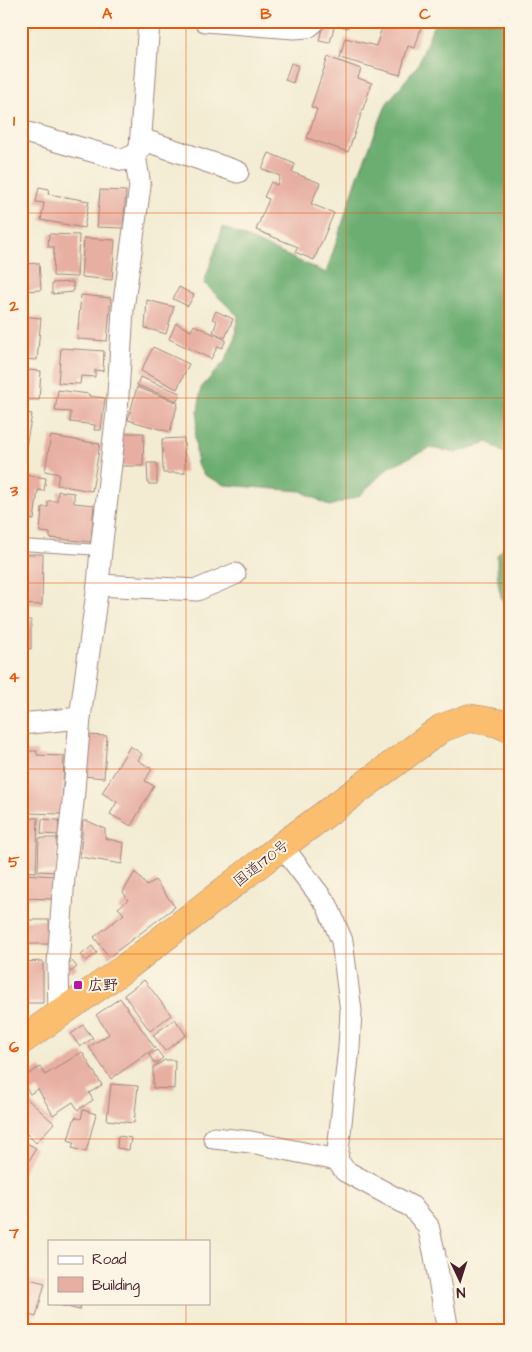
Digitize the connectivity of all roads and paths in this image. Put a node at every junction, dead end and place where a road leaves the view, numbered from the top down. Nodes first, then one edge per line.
1 (149, 21) edge
2 (205, 21) edge
3 (315, 21) edge
4 (21, 130) edge
5 (138, 147) junction
6 (238, 172) dead end
7 (21, 545) edge
8 (101, 550) junction
9 (235, 574) dead end
10 (98, 585) junction
11 (80, 718) junction
12 (21, 724) edge
13 (511, 729) edge
14 (282, 846) junction
15 (59, 1014) junction
16 (21, 1041) edge
17 (214, 1138) dead end
18 (337, 1160) junction
19 (448, 1331) edge

1 - 5 street
2 - 3 street
4 - 5 street
5 - 6 street
5 - 8 street
7 - 8 lane
8 - 10 street
9 - 10 street
10 - 11 street
11 - 12 street
11 - 15 street
13 - 14 highway, 国道170号
14 - 15 highway, 国道170号
14 - 18 street
15 - 16 highway, 国道170号
17 - 18 street
18 - 19 street

